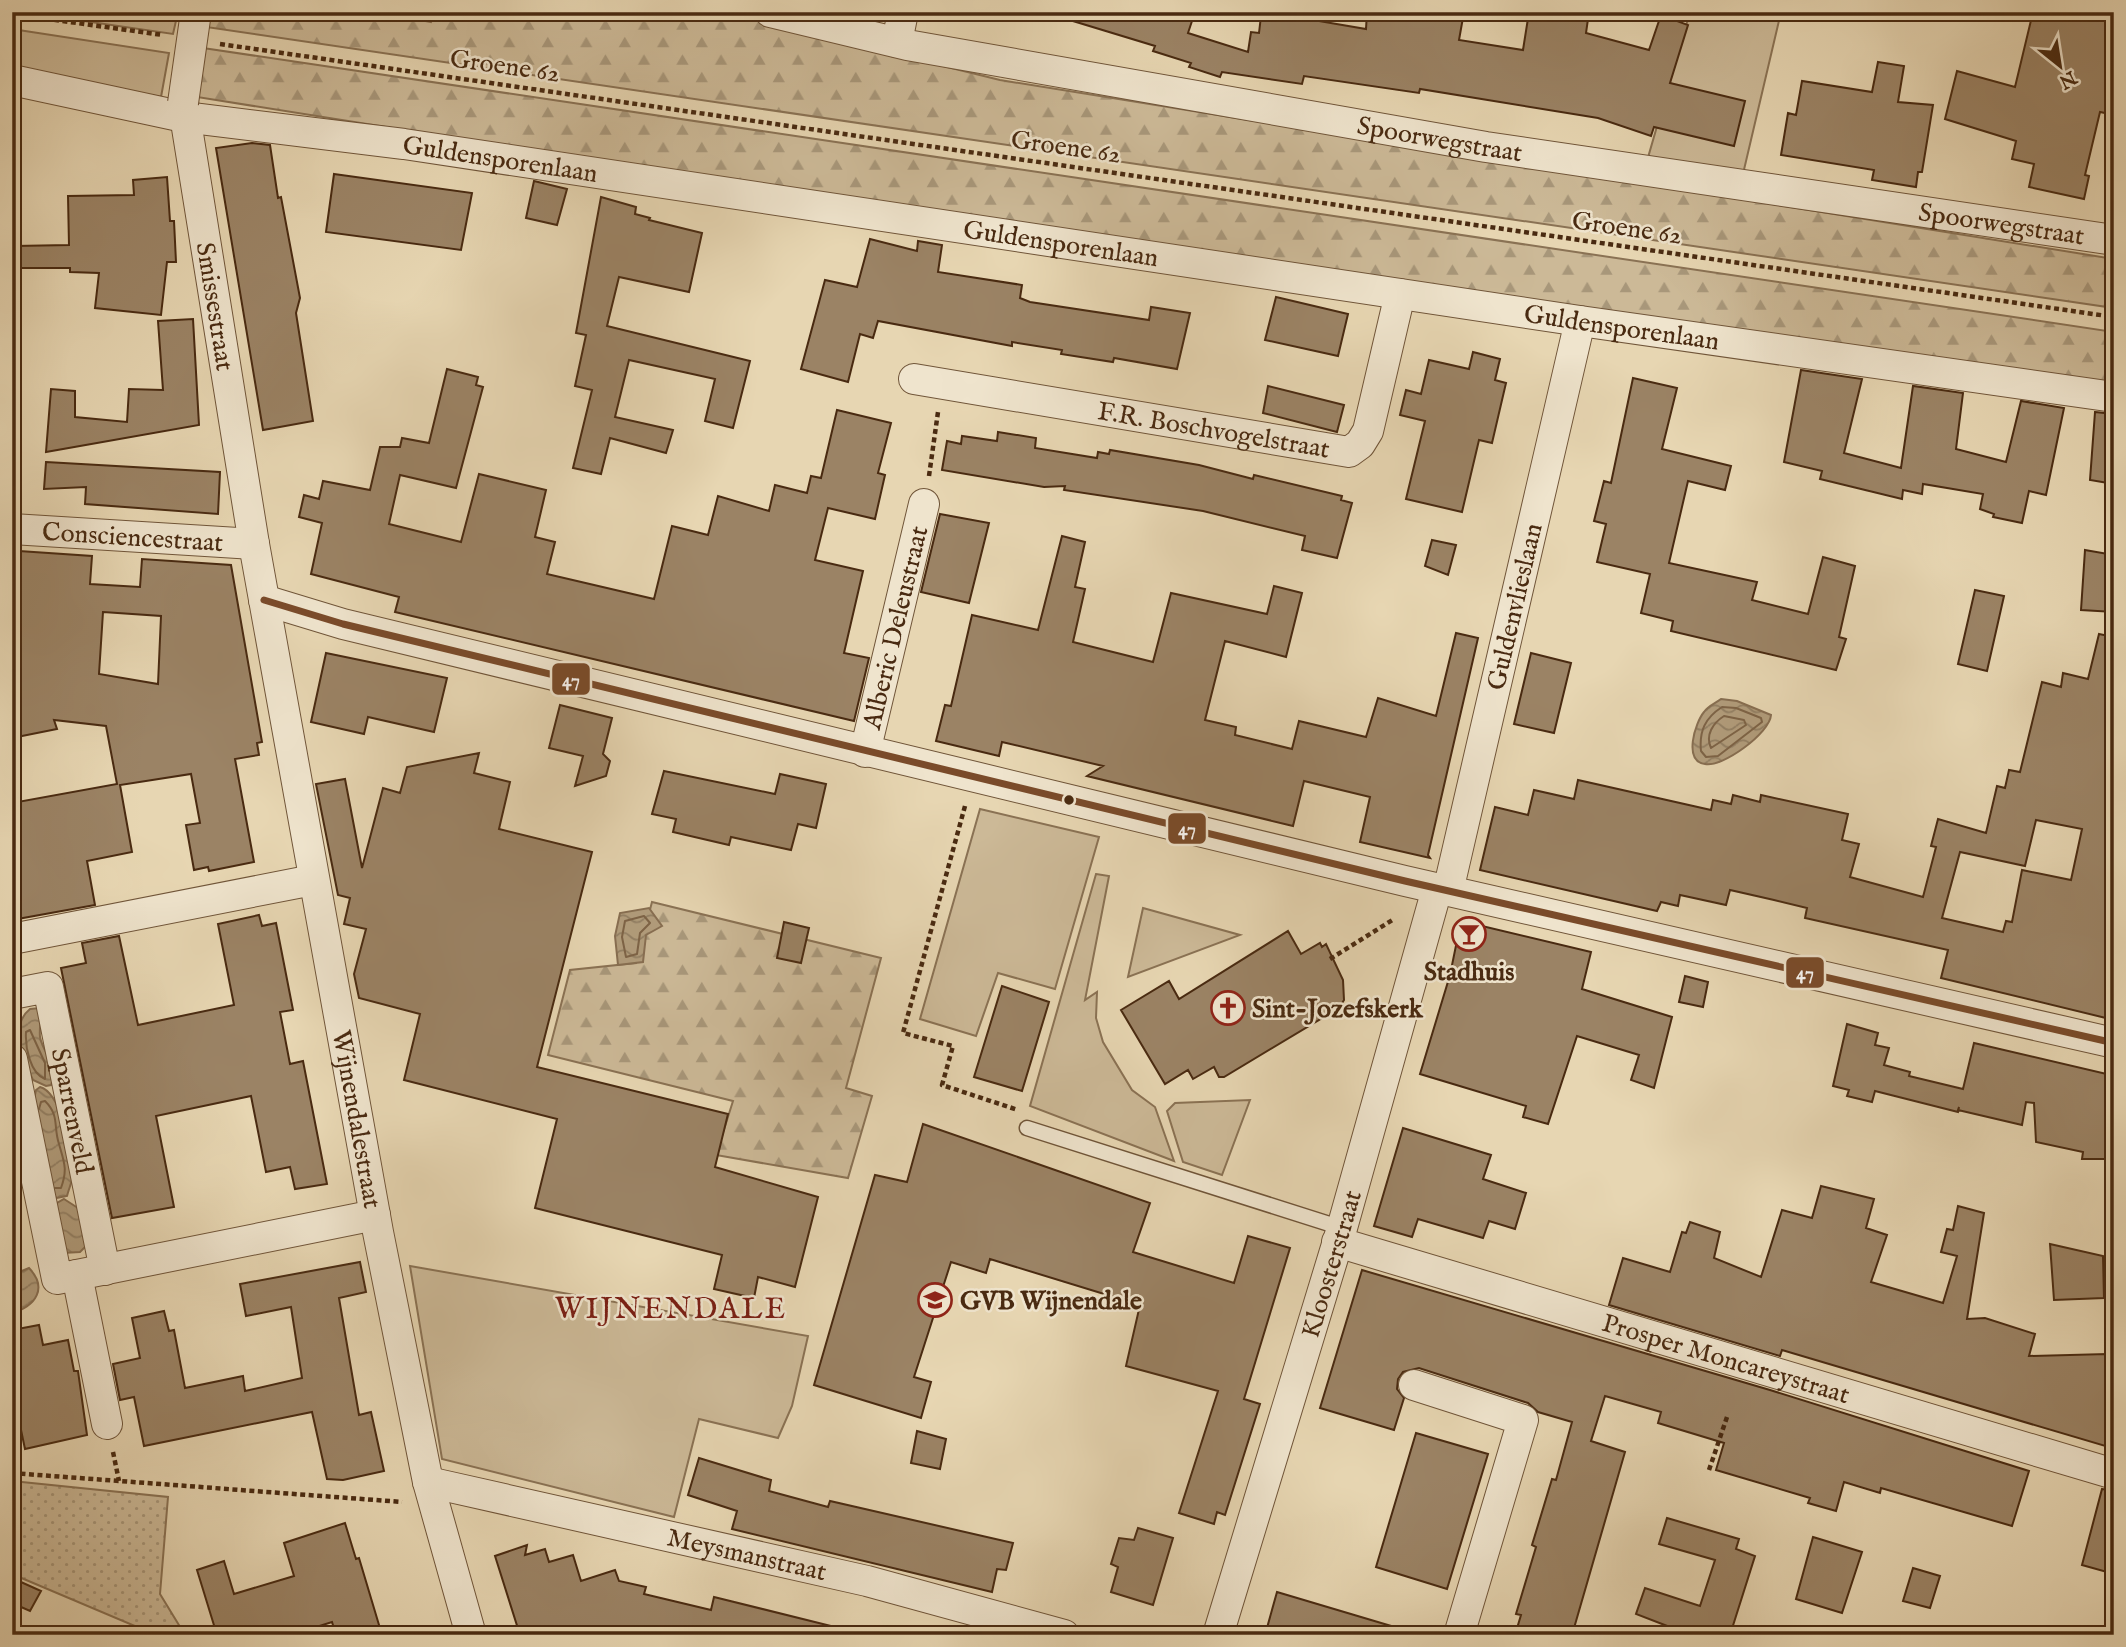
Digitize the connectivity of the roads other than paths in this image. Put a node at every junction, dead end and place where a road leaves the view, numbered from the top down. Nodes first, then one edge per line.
1 (196, 12) edge
2 (771, 12) edge
3 (903, 12) edge
4 (897, 42) junction
5 (12, 80) edge
6 (184, 110) junction
7 (2114, 240) edge
8 (1401, 295) junction
9 (1580, 321) junction
10 (927, 381) road end
11 (2114, 397) edge
12 (923, 504) road end
13 (12, 529) edge
14 (254, 544) junction
15 (264, 600) junction
16 (865, 752) junction
17 (313, 880) junction
18 (1442, 890) junction
19 (12, 939) edge
20 (12, 994) edge
21 (2114, 1043) edge
22 (12, 1059) edge
23 (1027, 1128) road end
24 (375, 1215) junction
25 (1339, 1235) junction
26 (91, 1272) junction
27 (1414, 1385) dead end
28 (107, 1424) dead end
29 (2114, 1474) edge
30 (431, 1493) junction
31 (471, 1635) edge
32 (1064, 1635) edge
33 (1218, 1635) edge
34 (1459, 1635) edge

1 - 6 street, Smissestraat, bridge
2 - 4 street, Spoorwegstraat
3 - 4 street
4 - 7 street, Spoorwegstraat
5 - 6 street, Guldensporenlaan
6 - 8 street, Guldensporenlaan
6 - 14 street, Smissestraat
8 - 9 street, Guldensporenlaan
8 - 10 street, F.R. Boschvogelstraat
9 - 11 street, Guldensporenlaan
9 - 18 street, Guldenvlieslaan
12 - 16 street, Alberic Deleustraat
13 - 14 street, Consciencestraat
14 - 15 street, Smissestraat
15 - 16 street, Alberic Deleustraat
15 - 17 street, Wijnendalestraat
16 - 18 street, Alberic Deleustraat
17 - 19 street
17 - 24 street, Wijnendalestraat
18 - 21 street, Alberic Deleustraat
18 - 25 street, Kloosterstraat
20 - 26 street, Sparrenveld
22 - 26 street, Sparrenveld
23 - 25 lane
24 - 26 street
24 - 30 street, Wijnendalestraat
25 - 29 street, Prosper Moncareystraat
25 - 33 street, Kloosterstraat
26 - 28 street, Sparrenveld
27 - 34 street
30 - 31 street, Wijnendalestraat
30 - 32 street, Meysmanstraat

